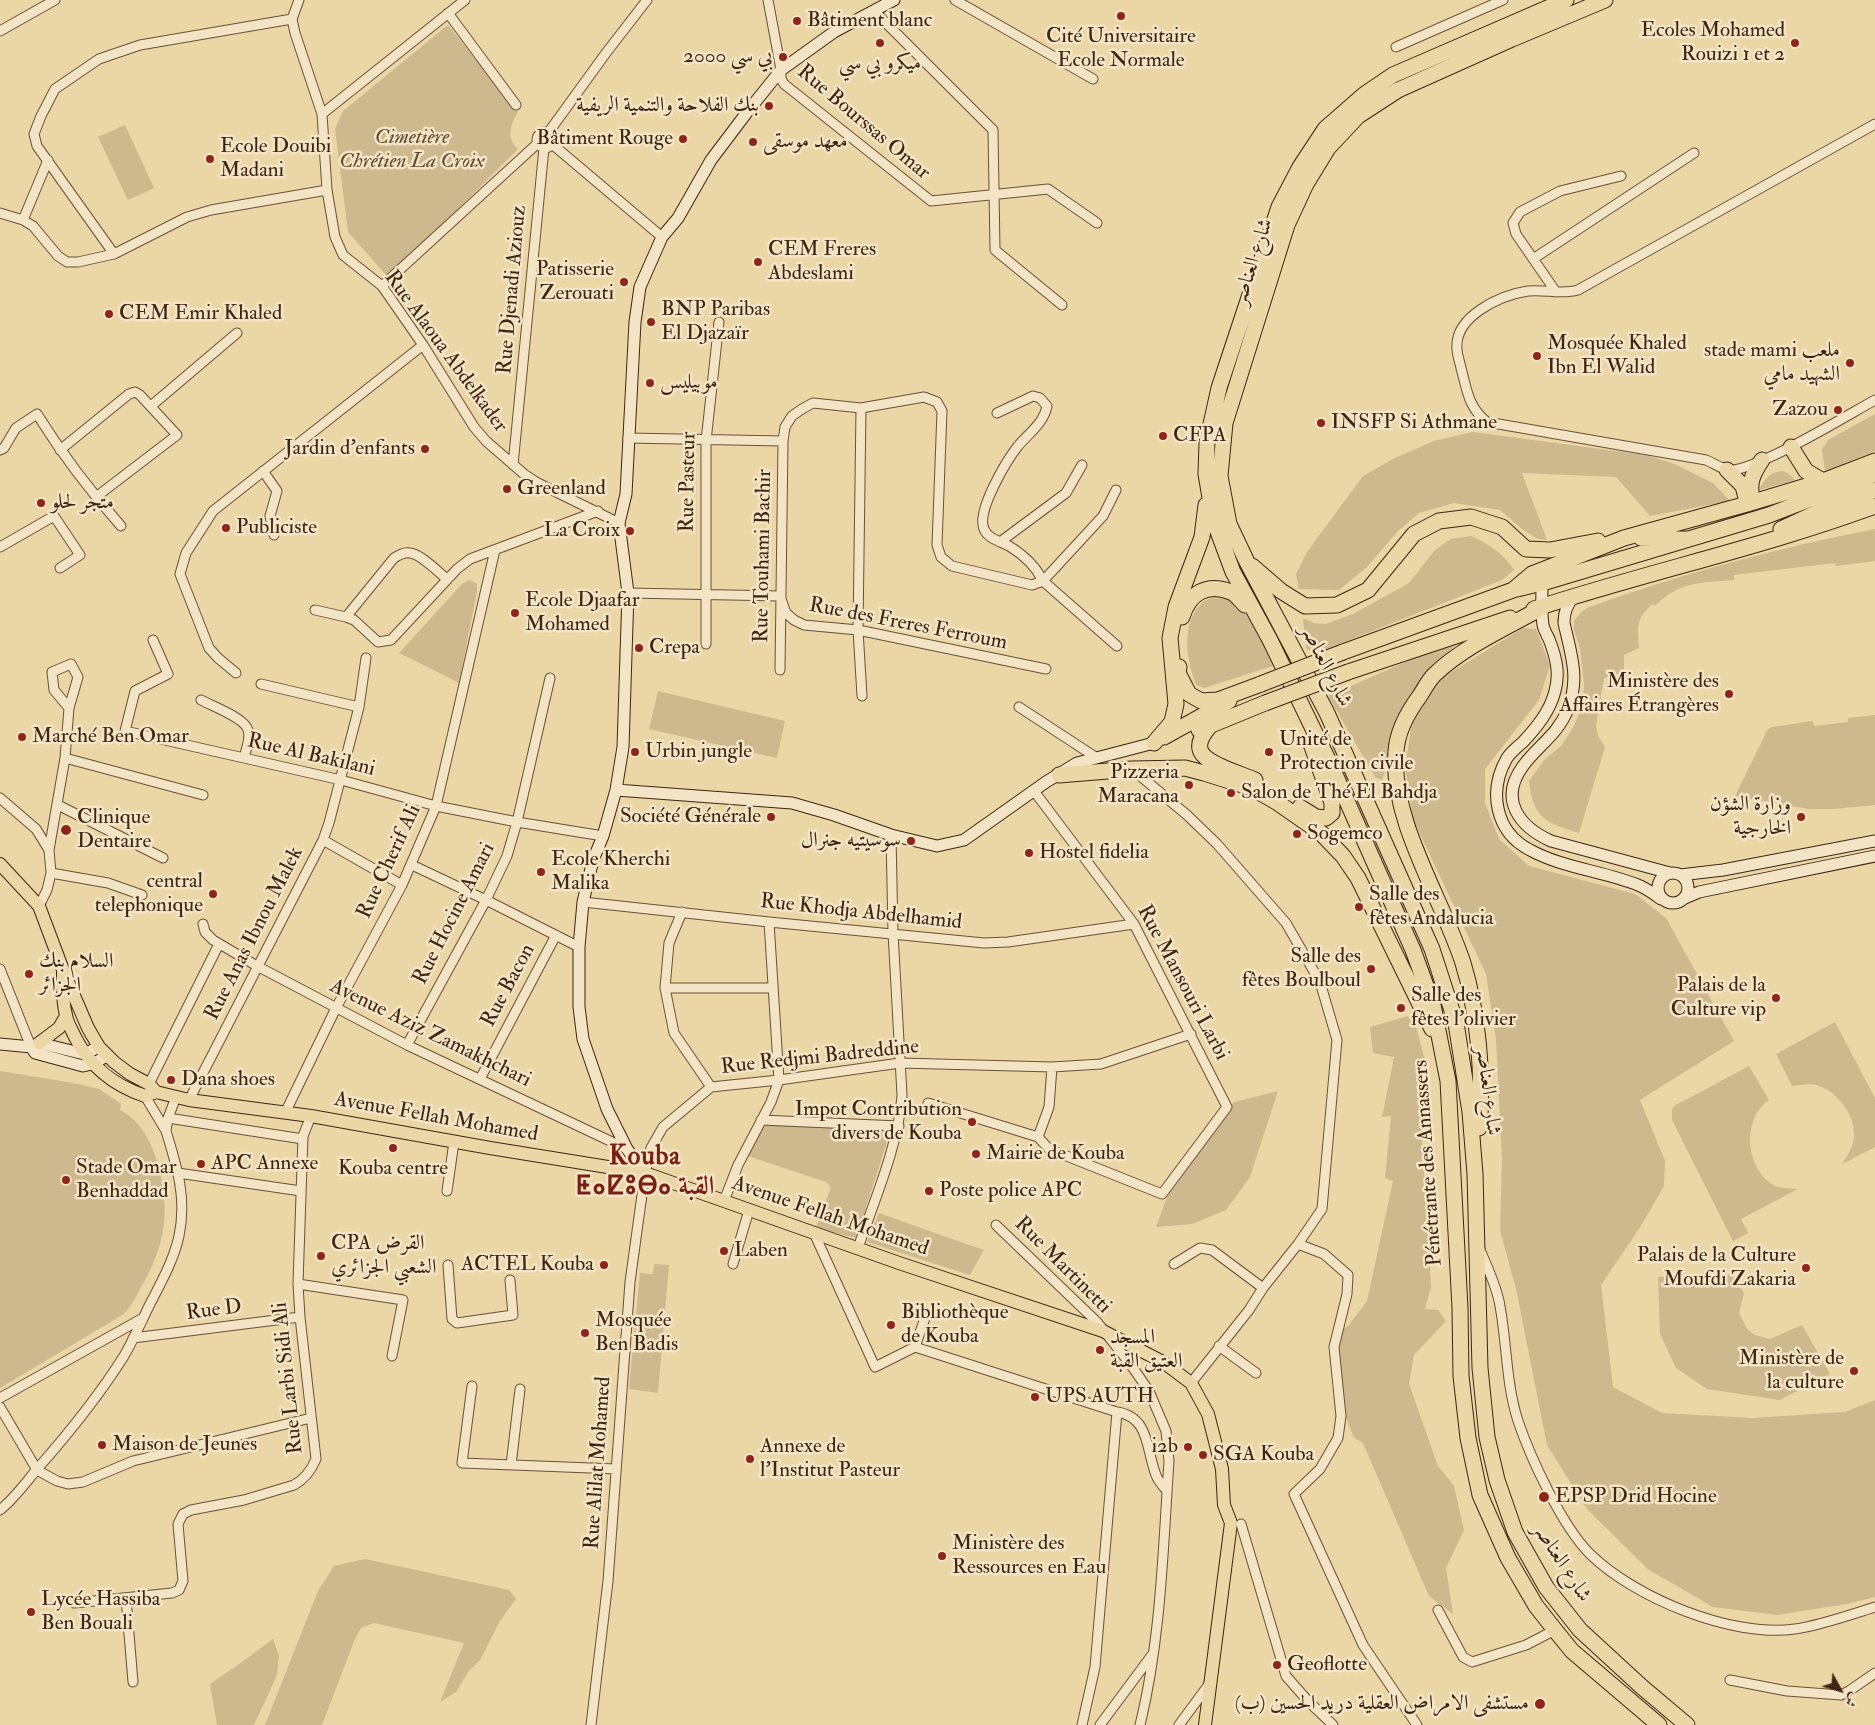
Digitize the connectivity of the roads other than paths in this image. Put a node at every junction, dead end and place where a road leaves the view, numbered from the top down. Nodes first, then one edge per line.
1 (54, 0) edge
2 (299, 0) edge
3 (465, 0) edge
4 (647, 0) edge
5 (768, 0) edge
6 (894, 0) edge
7 (955, 0) edge
8 (1503, 0) edge
9 (1566, 0) edge
10 (1605, 0) edge
11 (874, 11) junction
12 (448, 13) junction
13 (292, 19) junction
14 (0, 31) edge
15 (1396, 48) dead end
16 (782, 70) junction
17 (1093, 79) dead end
18 (516, 105) dead end
19 (322, 114) junction
20 (1875, 124) edge
21 (548, 133) junction
22 (545, 145) junction
23 (1694, 153) dead end
24 (48, 160) junction
25 (1621, 176) dead end
26 (327, 190) junction
27 (994, 194) junction
28 (0, 213) edge
29 (23, 220) junction
30 (1097, 223) dead end
31 (662, 237) junction
32 (114, 254) junction
33 (1532, 259) junction
34 (382, 286) junction
35 (1556, 292) junction
36 (1062, 305) dead end
37 (719, 322) dead end
38 (238, 333) dead end
39 (423, 345) junction
40 (1875, 400) edge
41 (151, 406) junction
42 (861, 408) junction
43 (997, 412) dead end
44 (628, 438) junction
45 (706, 441) junction
46 (783, 441) junction
47 (1791, 447) junction
48 (0, 450) edge
49 (60, 450) junction
50 (1762, 460) junction
51 (1875, 461) edge
52 (1082, 464) dead end
53 (513, 465) junction
54 (1728, 470) junction
55 (263, 471) junction
56 (1875, 474) edge
57 (1823, 481) junction
58 (1208, 485) junction
59 (1116, 490) dead end
60 (1875, 490) edge
61 (96, 497) junction
62 (1750, 503) junction
63 (1875, 506) edge
64 (598, 511) junction
65 (619, 523) junction
66 (121, 526) dead end
67 (274, 535) dead end
68 (1624, 538) junction
69 (1685, 540) junction
70 (1000, 542) junction
71 (0, 547) edge
72 (495, 550) junction
73 (1734, 551) junction
74 (1247, 562) junction
75 (60, 568) dead end
76 (447, 579) junction
77 (1043, 581) junction
78 (1542, 583) junction
79 (1513, 590) junction
80 (628, 593) junction
81 (707, 594) junction
82 (780, 596) junction
83 (1574, 596) junction
84 (1543, 606) junction
85 (315, 610) dead end
86 (1256, 616) junction
87 (346, 617) junction
88 (858, 630) junction
89 (152, 640) dead end
90 (706, 644) dead end
91 (1118, 646) dead end
92 (366, 658) dead end
93 (780, 670) dead end
94 (1046, 670) dead end
95 (236, 673) dead end
96 (550, 678) dead end
97 (262, 684) dead end
98 (1261, 684) junction
99 (862, 696) dead end
100 (201, 700) dead end
101 (1299, 704) junction
102 (1019, 706) dead end
103 (359, 707) junction
104 (69, 708) dead end
105 (1209, 727) junction
106 (1154, 743) junction
107 (65, 758) junction
108 (244, 758) junction
109 (1097, 758) junction
110 (1132, 769) junction
111 (1052, 778) junction
112 (341, 780) junction
113 (616, 790) junction
114 (1034, 791) junction
115 (203, 794) dead end
116 (0, 798) edge
117 (58, 805) junction
118 (436, 806) junction
119 (517, 822) junction
120 (891, 835) junction
121 (602, 836) junction
122 (323, 840) junction
123 (1875, 841) edge
124 (49, 850) junction
125 (1875, 856) edge
126 (163, 858) dead end
127 (0, 864) edge
128 (412, 865) junction
129 (51, 873) junction
130 (1675, 874) junction
131 (402, 885) junction
132 (142, 895) dead end
133 (1685, 898) junction
134 (1661, 899) junction
135 (486, 900) junction
136 (583, 902) junction
137 (39, 906) junction
138 (682, 912) junction
139 (770, 922) junction
140 (204, 924) dead end
141 (1134, 924) junction
142 (893, 933) junction
143 (556, 935) junction
144 (219, 944) junction
145 (579, 947) junction
146 (257, 966) junction
147 (0, 969) edge
148 (63, 970) junction
149 (665, 988) junction
150 (773, 988) junction
151 (336, 1008) junction
152 (66, 1016) junction
153 (1190, 1034) junction
154 (0, 1044) edge
155 (35, 1045) junction
156 (407, 1045) junction
157 (103, 1051) junction
158 (1443, 1052) junction
159 (84, 1054) junction
160 (900, 1063) junction
161 (92, 1064) junction
162 (1052, 1067) junction
163 (480, 1079) junction
164 (779, 1080) junction
165 (711, 1087) junction
166 (150, 1091) junction
167 (182, 1099) junction
168 (928, 1103) dead end
169 (285, 1114) junction
170 (311, 1116) junction
171 (168, 1118) junction
172 (761, 1120) junction
173 (898, 1126) junction
174 (166, 1131) junction
175 (1038, 1137) junction
176 (303, 1139) junction
177 (454, 1142) junction
178 (627, 1149) junction
179 (178, 1173) junction
180 (645, 1173) junction
181 (1474, 1174) junction
182 (301, 1191) junction
183 (447, 1191) dead end
184 (724, 1201) junction
185 (749, 1210) junction
186 (996, 1225) dead end
187 (814, 1233) junction
188 (1477, 1242) junction
189 (1298, 1244) junction
190 (858, 1248) junction
191 (448, 1264) dead end
192 (733, 1264) dead end
193 (1174, 1264) dead end
194 (510, 1280) dead end
195 (298, 1284) junction
196 (1263, 1288) junction
197 (926, 1315) dead end
198 (300, 1317) junction
199 (143, 1318) junction
200 (1103, 1331) junction
201 (133, 1338) junction
202 (1220, 1346) junction
203 (916, 1347) junction
204 (392, 1356) dead end
205 (1256, 1373) dead end
206 (1191, 1383) junction
207 (472, 1386) dead end
208 (520, 1389) dead end
209 (0, 1398) edge
210 (0, 1408) edge
211 (1117, 1412) junction
212 (311, 1418) junction
213 (510, 1465) junction
214 (616, 1469) junction
215 (36, 1470) junction
216 (1167, 1491) junction
217 (0, 1510) edge
218 (1241, 1524) dead end
219 (126, 1598) junction
220 (74, 1603) dead end
221 (1875, 1607) edge
222 (1438, 1610) dead end
223 (1555, 1630) junction
224 (1154, 1652) junction
225 (1875, 1673) edge
226 (1730, 1680) dead end
227 (1211, 1681) junction
228 (133, 1682) dead end
229 (591, 1725) edge
230 (1082, 1725) edge
231 (1100, 1725) edge
232 (1140, 1725) edge
233 (1180, 1725) edge
234 (1205, 1725) edge
235 (1333, 1725) edge
236 (1417, 1725) edge
237 (1659, 1725) edge
238 (1687, 1725) edge

1 - 14 street
2 - 13 street
3 - 12 street
4 - 21 street
5 - 16 street, Rue Bourssas Omar
6 - 11 main road
7 - 17 street
8 - 15 street
9 - 58 highway, Pénétrante des Annassers
10 - 74 highway, شارع العناصر
11 - 16 main road
11 - 27 street
12 - 18 street
12 - 19 street
13 - 19 street, Rue Alaoua Abdelkader
13 - 24 street
16 - 27 street, Rue Bourssas Omar
16 - 31 main road
19 - 26 street, Rue Alaoua Abdelkader
20 - 35 street
21 - 22 street
21 - 22 street
22 - 31 street
22 - 34 street
22 - 53 street, Rue Djenadi Aziouz
23 - 33 street
24 - 29 street
24 - 32 street
25 - 33 street
26 - 32 street
26 - 34 street, Rue Alaoua Abdelkader
27 - 30 street, Rue Bourssas Omar
27 - 36 street
28 - 29 street
29 - 32 street
31 - 44 main road
33 - 35 street
34 - 39 street, Rue Alaoua Abdelkader
35 - 54 street
37 - 45 street, Rue Pasteur
38 - 41 street
39 - 53 street, Rue Alaoua Abdelkader
39 - 55 street
40 - 47 street
41 - 49 street
41 - 61 street
42 - 46 street, Rue Touhami Bachir
42 - 77 street, Rue Touhami Bachir
42 - 88 street
43 - 70 street
44 - 45 street
44 - 65 main road
45 - 46 street
45 - 81 street, Rue Pasteur
46 - 82 street, Rue Touhami Bachir
47 - 50 street
47 - 57 highway
48 - 49 street
49 - 61 street
50 - 54 street
50 - 62 highway
51 - 57 highway
52 - 70 street
53 - 64 street, Rue Alaoua Abdelkader
54 - 62 highway
55 - 67 street
55 - 95 street
56 - 69 highway
57 - 62 highway
58 - 86 highway, Pénétrante des Annassers
58 - 106 highway
59 - 77 street
60 - 73 highway
61 - 66 street
62 - 68 highway
63 - 73 highway
64 - 65 street, Rue Alaoua Abdelkader
64 - 72 street
65 - 80 main road
68 - 69 highway
68 - 74 highway
68 - 79 highway
69 - 78 highway
70 - 77 street
71 - 75 street
72 - 76 street
72 - 118 street, Rue Cherif Ali
73 - 83 highway
74 - 181 highway, شارع العناصر
76 - 87 street
76 - 87 street
77 - 91 street
78 - 79 highway
78 - 84 main road
79 - 98 highway, bridge
80 - 81 street, Rue des Freres Ferroum
80 - 113 main road
81 - 82 street, Rue des Freres Ferroum
81 - 90 street, Rue Pasteur
82 - 88 street, Rue des Freres Ferroum
82 - 93 street, Rue Touhami Bachir
83 - 84 highway
83 - 130 main road
84 - 105 highway, bridge
84 - 134 main road
84 - 181 highway
85 - 87 street
86 - 98 highway
86 - 101 highway, Pénétrante des Annassers
88 - 94 street, Rue des Freres Ferroum
88 - 99 street
89 - 108 street, Rue Al Bakilani
92 - 103 street, Rue Anas Ibnou Malek
96 - 119 street, Rue Hocine Amari
97 - 103 street
98 - 106 highway
100 - 108 street
101 - 105 highway
101 - 158 highway, Pénétrante des Annassers
102 - 109 street
103 - 112 street, Rue Anas Ibnou Malek
104 - 107 street
105 - 106 highway
106 - 109 main road
107 - 115 street
107 - 117 street
108 - 112 street, Rue Al Bakilani
109 - 111 main road
110 - 111 highway
110 - 158 highway
110 - 189 street
111 - 114 main road
112 - 118 street, Rue Al Bakilani
112 - 122 street, Rue Anas Ibnou Malek
113 - 120 main road
113 - 121 main road
114 - 120 main road
114 - 141 street, Rue Mansouri Larbi
116 - 124 street
117 - 124 street
117 - 126 street
118 - 119 street, Rue Al Bakilani
118 - 128 street, Rue Cherif Ali
119 - 121 street, Rue Al Bakilani
119 - 135 street, Rue Hocine Amari
120 - 142 street
121 - 136 main road
122 - 131 street
122 - 146 street, Rue Anas Ibnou Malek
123 - 130 main road
124 - 129 street
125 - 133 main road
127 - 137 main road
128 - 131 street, Rue Cherif Ali
128 - 135 street
129 - 132 street
129 - 137 street
130 - 133 main road
130 - 134 main road
131 - 151 street, Rue Cherif Ali
133 - 134 main road
135 - 143 street
135 - 156 street, Rue Hocine Amari
136 - 138 street, Rue Khodja Abdelhamid
136 - 145 main road
137 - 148 main road
138 - 139 street, Rue Khodja Abdelhamid
138 - 149 street
139 - 142 street, Rue Khodja Abdelhamid
139 - 150 street
140 - 144 street
141 - 142 street, Rue Khodja Abdelhamid
141 - 153 street, Rue Mansouri Larbi
142 - 160 street
143 - 145 street
143 - 163 street, Rue Bacon
144 - 146 street, Avenue Aziz Zamakhchari
144 - 166 street
145 - 178 main road
146 - 151 street, Avenue Aziz Zamakhchari
146 - 167 street, Rue Anas Ibnou Malek
147 - 155 street
148 - 152 main road
148 - 157 main road
149 - 150 street
149 - 165 street
150 - 164 street
151 - 156 street, Avenue Aziz Zamakhchari
151 - 169 street, Rue Cherif Ali
152 - 155 main road
152 - 159 main road
153 - 162 street, Rue Redjmi Badreddine
153 - 175 street, Rue Mansouri Larbi
154 - 155 main road
155 - 159 main road
155 - 161 main road
156 - 163 street, Avenue Aziz Zamakhchari
157 - 159 main road
157 - 161 main road
157 - 166 main road
158 - 223 highway, Pénétrante des Annassers
159 - 161 main road
160 - 162 street, Rue Redjmi Badreddine
160 - 164 street, Rue Redjmi Badreddine
160 - 173 street
161 - 166 main road
162 - 175 street
163 - 178 street, Avenue Aziz Zamakhchari
164 - 165 street, Rue Redjmi Badreddine
164 - 172 street
165 - 180 street, Rue Redjmi Badreddine
166 - 167 main road, Avenue Fellah Mohamed
166 - 174 street
167 - 169 main road, Avenue Fellah Mohamed
167 - 171 street, Rue Anas Ibnou Malek
168 - 175 street
169 - 170 main road, Avenue Fellah Mohamed
170 - 176 street, Rue Larbi Sidi Ali
170 - 177 main road, Avenue Fellah Mohamed
171 - 174 street, Rue Anas Ibnou Malek
171 - 176 street
172 - 173 street
172 - 184 street
173 - 190 street
174 - 179 street
176 - 182 street, Rue Larbi Sidi Ali
177 - 180 main road, Avenue Fellah Mohamed
177 - 183 street
178 - 180 main road
179 - 182 street
179 - 199 street
180 - 184 main road, Avenue Fellah Mohamed
180 - 214 street, Rue Alilat Mohamed
181 - 188 highway, شارع العناصر
182 - 195 street, Rue Larbi Sidi Ali
184 - 185 main road, Avenue Fellah Mohamed
185 - 187 main road, Avenue Fellah Mohamed
185 - 192 street
186 - 200 street, Rue Martinetti
187 - 190 main road, Avenue Fellah Mohamed
187 - 203 street
188 - 221 street
188 - 238 highway, شارع العناصر
189 - 196 street
189 - 236 street
190 - 200 main road, Avenue Fellah Mohamed
191 - 194 street
193 - 196 street
195 - 198 street, Rue Larbi Sidi Ali
195 - 204 street
196 - 202 street
197 - 203 street
198 - 201 street, Rue D
198 - 212 street, Rue Larbi Sidi Ali
199 - 201 street
199 - 209 street
200 - 206 main road, Avenue Fellah Mohamed
200 - 216 street, Rue Martinetti
201 - 215 street
202 - 205 street
202 - 206 street
203 - 211 street
206 - 227 main road
207 - 213 street
208 - 213 street
210 - 215 street
211 - 216 street
211 - 230 street
212 - 215 street
212 - 219 street, Rue Larbi Sidi Ali
213 - 214 street
214 - 229 street, Rue Alilat Mohamed
215 - 217 street
216 - 224 street, Rue Martinetti
218 - 235 street
219 - 220 street
219 - 228 street
222 - 223 street
223 - 237 highway, Pénétrante des Annassers
224 - 231 street
224 - 232 street, Rue Martinetti
225 - 226 street
227 - 233 street
227 - 234 main road

